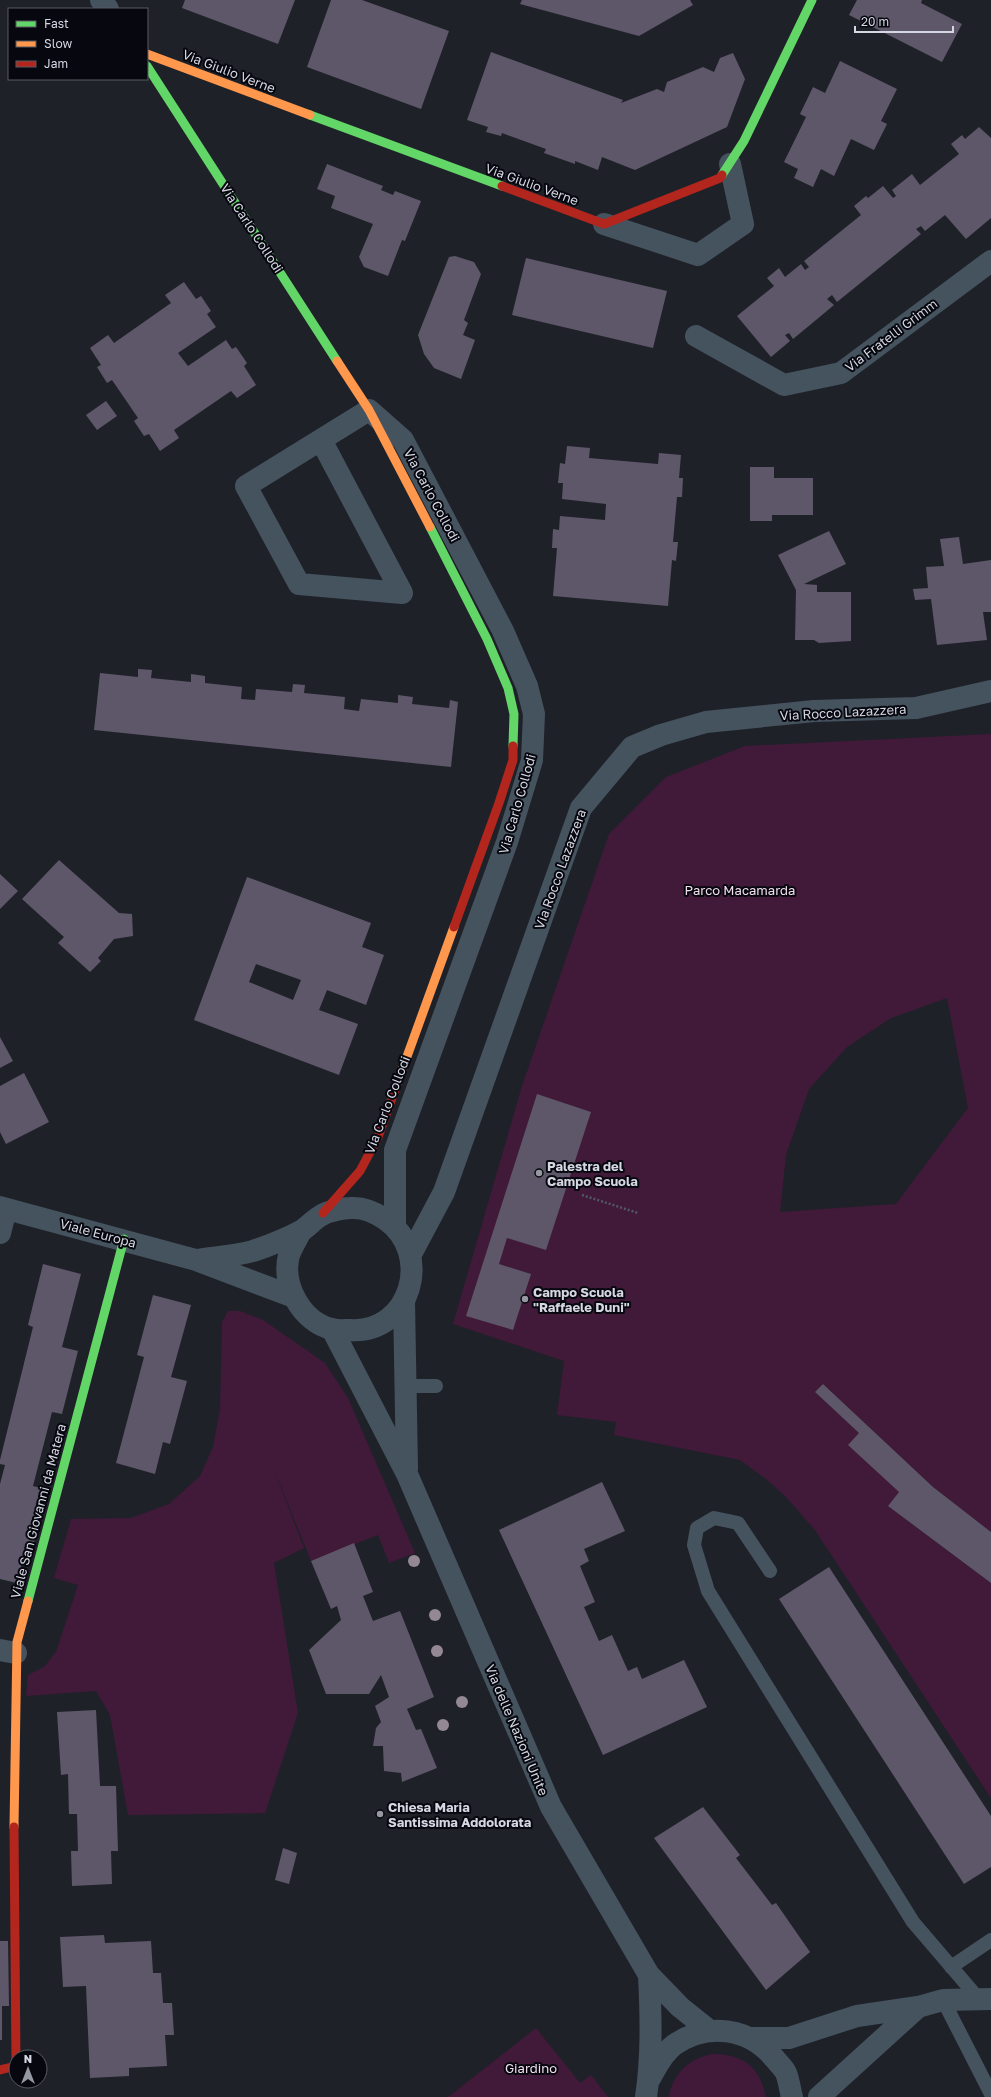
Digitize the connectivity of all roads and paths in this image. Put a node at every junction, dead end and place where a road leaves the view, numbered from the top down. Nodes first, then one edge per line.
1 (812, 0) edge
2 (148, 54) edge
3 (148, 68) edge
4 (730, 164) junction
5 (604, 224) junction
6 (991, 261) edge
7 (696, 336) dead end
8 (368, 410) junction
9 (321, 440) junction
10 (991, 691) edge
11 (582, 1195) dead end
12 (3, 1208) edge
13 (323, 1214) junction
14 (638, 1214) dead end
15 (395, 1226) junction
16 (301, 1231) junction
17 (0, 1234) edge
18 (124, 1239) junction
19 (411, 1254) junction
20 (196, 1260) junction
21 (294, 1297) junction
22 (404, 1302) junction
23 (332, 1329) junction
24 (405, 1386) junction
25 (436, 1386) dead end
26 (407, 1474) junction
27 (770, 1571) dead end
28 (8, 1651) edge
29 (991, 1940) edge
30 (951, 1967) junction
31 (650, 1975) junction
32 (984, 1998) edge
33 (943, 2000) junction
34 (918, 2007) junction
35 (710, 2031) junction
36 (751, 2038) junction
37 (0, 2070) edge
38 (647, 2088) edge
39 (991, 2094) edge
40 (792, 2097) edge
41 (819, 2097) edge

1 - 4 street
2 - 5 street, Via Giulio Verne
3 - 8 street, Via Carlo Collodi
4 - 5 street
4 - 5 street
6 - 7 street, Via Fratelli Grimm
8 - 9 street
8 - 13 street, Via Carlo Collodi
8 - 15 street, Via Carlo Collodi
9 - 9 street
10 - 19 street, Via Rocco Lazazzera
11 - 14 path
12 - 17 street
12 - 18 street, Viale Europa
13 - 15 street
13 - 16 street
15 - 19 street
16 - 20 street
16 - 21 street
18 - 20 street, Viale Europa
18 - 28 street, Viale San Giovanni da Matera
19 - 22 street
20 - 21 street, Viale Europa
21 - 23 street
22 - 23 street
22 - 24 street
23 - 26 street, Via delle Nazioni Unite
24 - 25 lane
24 - 26 street
26 - 31 street, Via delle Nazioni Unite
27 - 30 lane
28 - 37 street, Viale San Giovanni da Matera
29 - 30 lane
30 - 32 lane
31 - 35 street, Via delle Nazioni Unite
31 - 38 street
32 - 33 street
33 - 34 street
33 - 39 lane
34 - 36 street
34 - 41 street
35 - 36 street
35 - 38 street
36 - 40 street

